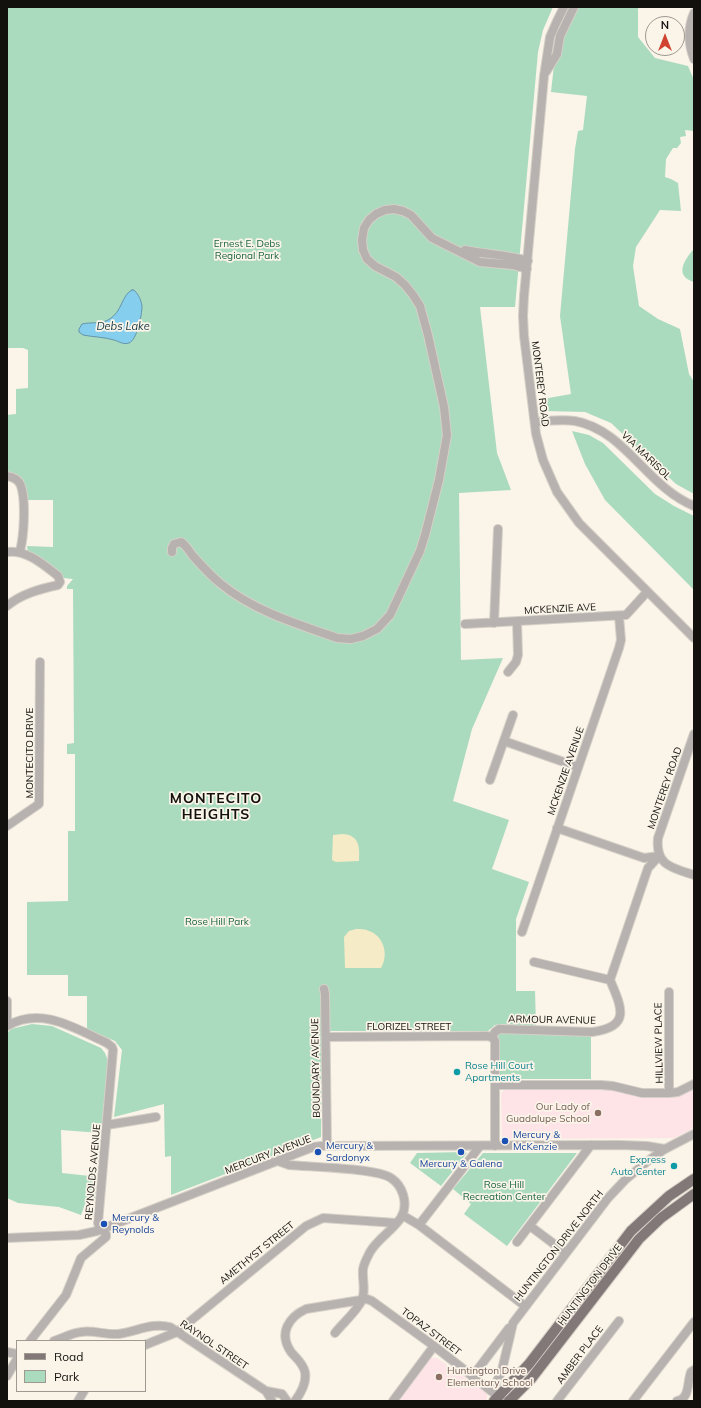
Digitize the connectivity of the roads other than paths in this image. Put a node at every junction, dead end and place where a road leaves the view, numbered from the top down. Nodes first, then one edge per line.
1 (558, 7) edge
2 (564, 7) edge
3 (574, 7) edge
4 (694, 13) edge
5 (557, 21) junction
6 (694, 59) edge
7 (544, 76) junction
8 (527, 265) junction
9 (535, 422) junction
10 (7, 476) edge
11 (694, 506) edge
12 (498, 529) dead end
13 (7, 552) edge
14 (20, 552) junction
15 (172, 552) dead end
16 (647, 592) junction
17 (7, 606) edge
18 (619, 616) junction
19 (516, 622) junction
20 (494, 623) junction
21 (465, 624) dead end
22 (694, 638) edge
23 (40, 662) dead end
24 (508, 672) dead end
25 (513, 715) dead end
26 (694, 734) edge
27 (504, 741) junction
28 (578, 766) junction
29 (490, 780) dead end
30 (7, 826) edge
31 (556, 828) junction
32 (660, 856) junction
33 (694, 875) edge
34 (522, 932) dead end
35 (534, 962) dead end
36 (610, 980) junction
37 (324, 989) dead end
38 (668, 992) dead end
39 (7, 1001) edge
40 (7, 1018) edge
41 (7, 1026) edge
42 (326, 1037) junction
43 (492, 1037) junction
44 (694, 1084) edge
45 (495, 1085) junction
46 (669, 1093) junction
47 (156, 1117) dead end
48 (107, 1125) junction
49 (694, 1134) edge
50 (592, 1145) junction
51 (327, 1146) junction
52 (480, 1146) junction
53 (495, 1146) junction
54 (665, 1149) junction
55 (278, 1161) junction
56 (694, 1179) edge
57 (694, 1194) edge
58 (402, 1215) junction
59 (396, 1223) junction
60 (419, 1225) junction
61 (530, 1226) junction
62 (102, 1230) junction
63 (7, 1238) edge
64 (517, 1242) dead end
65 (566, 1253) junction
66 (362, 1299) junction
67 (525, 1306) junction
68 (619, 1320) dead end
69 (694, 1322) edge
70 (513, 1323) junction
71 (177, 1332) junction
72 (335, 1333) dead end
73 (31, 1340) edge
74 (57, 1340) edge
75 (146, 1345) edge
76 (434, 1346) junction
77 (16, 1362) edge
78 (694, 1370) edge
79 (7, 1376) edge
80 (472, 1377) junction
81 (496, 1383) dead end
82 (266, 1391) junction
83 (83, 1392) edge
84 (499, 1400) edge
85 (78, 1401) edge
86 (272, 1401) edge
87 (287, 1401) edge
88 (295, 1401) edge
89 (393, 1401) edge
90 (509, 1401) edge
91 (557, 1401) edge
92 (633, 1401) edge
93 (677, 1401) edge

1 - 5 street, MONTEREY ROAD
2 - 5 street, MONTEREY ROAD
3 - 7 street, MONTEREY ROAD
4 - 6 street
5 - 7 street, MONTEREY ROAD
7 - 8 street, MONTEREY ROAD
8 - 9 street, MONTEREY ROAD
8 - 15 street
9 - 11 street, VIA MARISOL
9 - 16 street, MONTEREY ROAD
10 - 14 street
12 - 20 street
13 - 14 street
14 - 17 street
16 - 18 street
16 - 22 street, MONTEREY ROAD
18 - 19 street, MCKENZIE AVE
18 - 28 street, MCKENZIE AVENUE
19 - 20 street, MCKENZIE AVE
19 - 24 street
20 - 21 street, MCKENZIE AVE
23 - 30 street, MONTECITO DRIVE
25 - 27 street
26 - 32 street, MONTEREY ROAD
27 - 28 street
27 - 29 street
28 - 31 street, MCKENZIE AVENUE
31 - 32 street
31 - 34 street, MCKENZIE AVENUE
32 - 33 street
32 - 36 street
35 - 36 street
36 - 43 street, ARMOUR AVENUE
37 - 42 street, BOUNDARY AVENUE
38 - 46 street, HILLVIEW PLACE
39 - 40 street
41 - 48 street, REYNOLDS AVENUE
42 - 43 street, FLORIZEL STREET
42 - 51 street, BOUNDARY AVENUE
43 - 45 street
44 - 46 street
45 - 46 street
45 - 53 street
47 - 48 street
48 - 62 street, REYNOLDS AVENUE
49 - 54 street, HUNTINGTON DRIVE NORTH
50 - 53 street, MERCURY AVENUE
50 - 54 street, MERCURY AVENUE
50 - 61 street
51 - 52 street, MERCURY AVENUE
51 - 55 street, MERCURY AVENUE
52 - 53 street, MERCURY AVENUE
52 - 60 street
54 - 65 street, HUNTINGTON DRIVE NORTH
55 - 58 street
55 - 62 street, MERCURY AVENUE
56 - 84 main road, HUNTINGTON DRIVE
57 - 90 main road, HUNTINGTON DRIVE
58 - 59 street
58 - 60 street
59 - 66 street
59 - 71 street, AMETHYST STREET
60 - 67 street
61 - 64 street
61 - 65 street
62 - 63 street, MERCURY AVENUE
62 - 73 street, REYNOLDS AVENUE
65 - 67 street, HUNTINGTON DRIVE NORTH
66 - 72 street
66 - 76 street, TOPAZ STREET
66 - 88 street
67 - 70 street, HUNTINGTON DRIVE NORTH
68 - 91 street, AMBER PLACE
69 - 92 street
70 - 80 street
70 - 81 street, HUNTINGTON DRIVE NORTH
71 - 74 street, RAYNOL STREET
71 - 75 street, AMETHYST STREET
71 - 82 street, RAYNOL STREET
76 - 80 street, TOPAZ STREET
76 - 89 street
77 - 79 street
78 - 93 street
80 - 84 street, TOPAZ STREET
82 - 86 street, RAYNOL STREET
82 - 87 street, RAYNOL STREET
83 - 85 street

